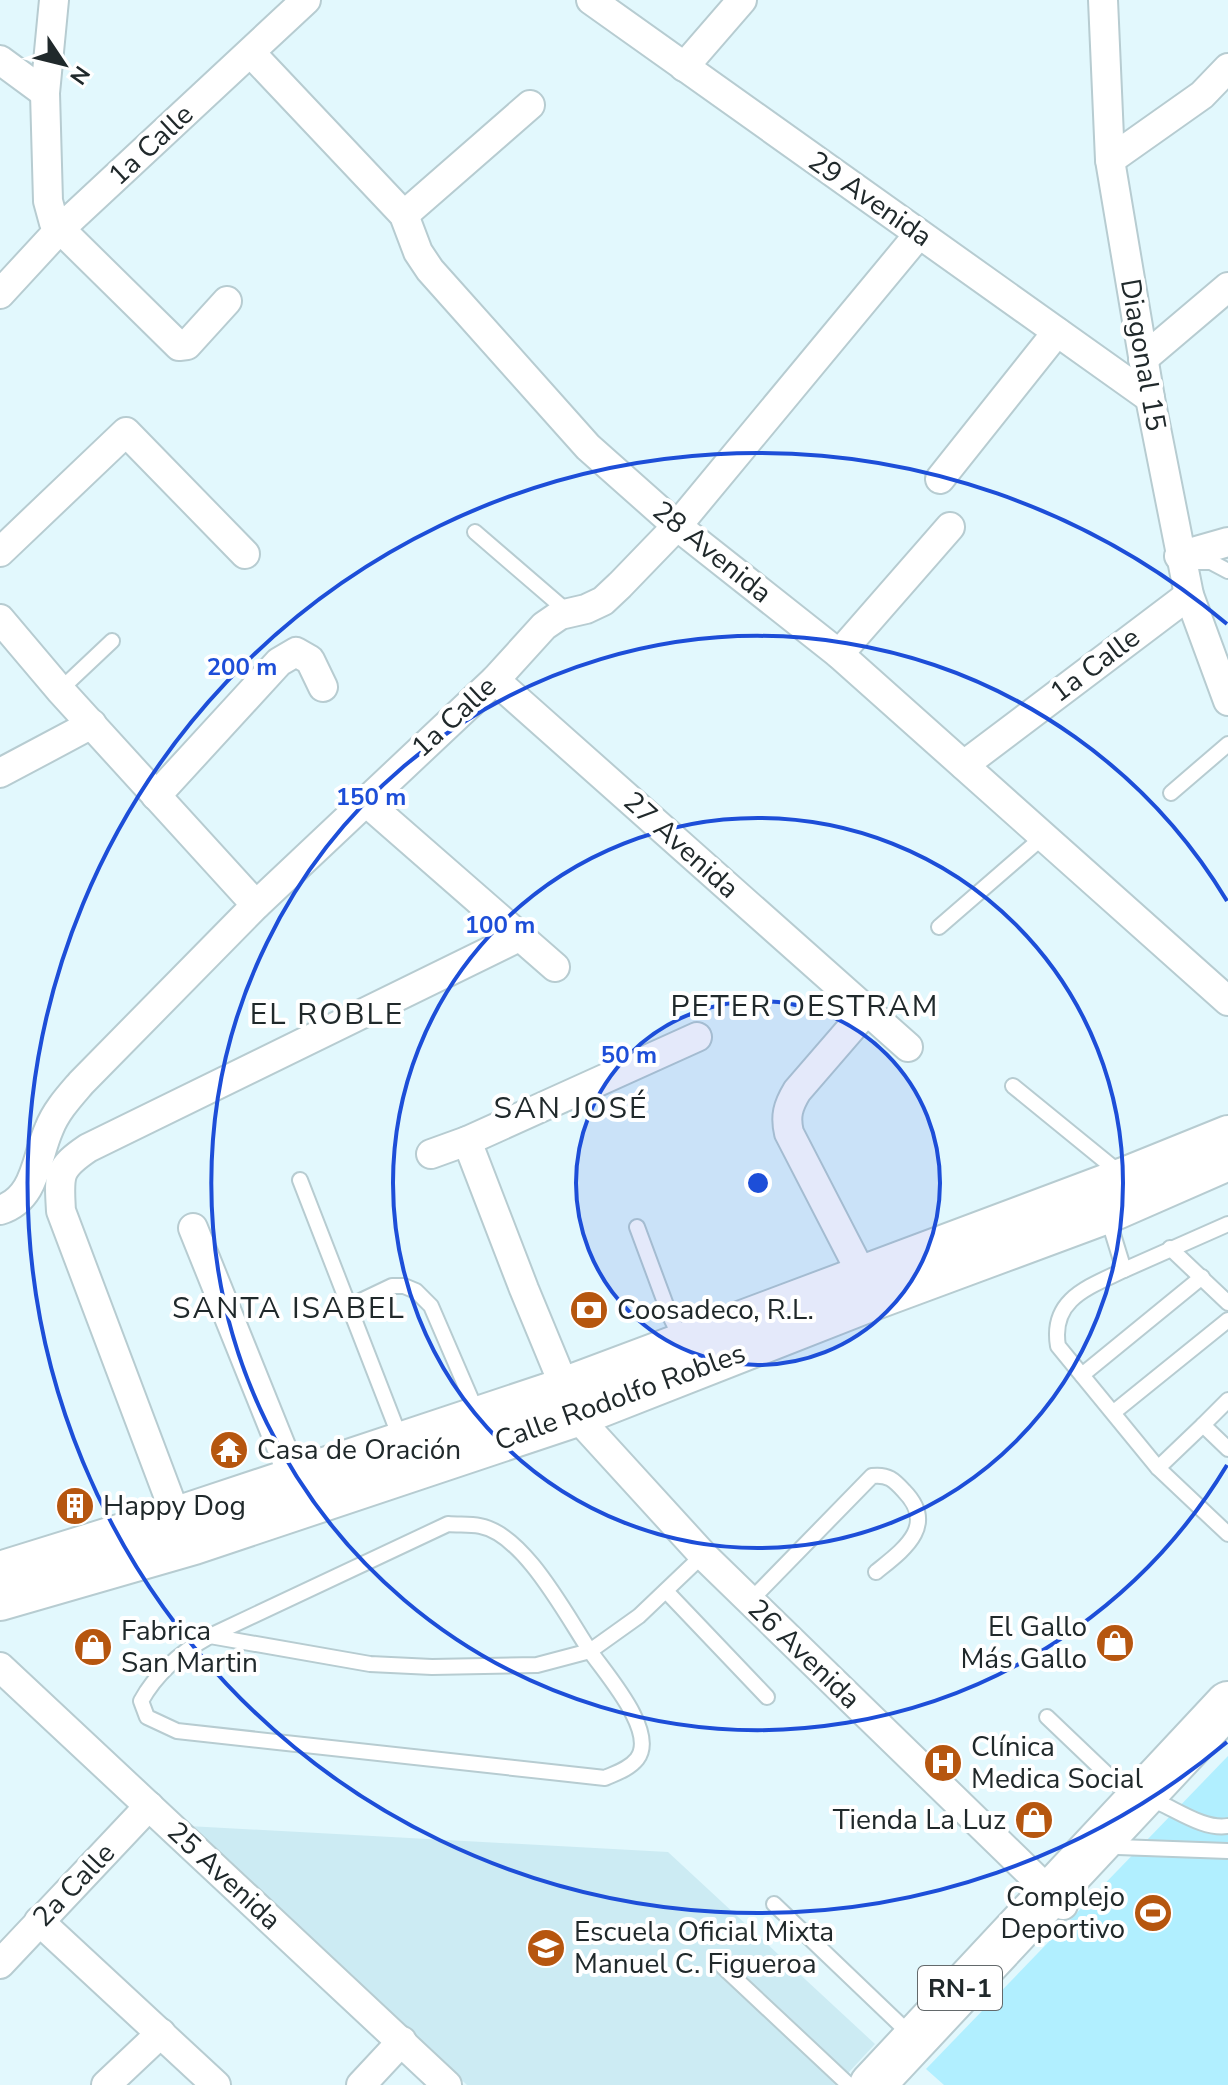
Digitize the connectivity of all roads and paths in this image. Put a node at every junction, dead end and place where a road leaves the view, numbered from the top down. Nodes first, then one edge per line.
1 (54, 0) edge
2 (306, 0) edge
3 (591, 0) edge
4 (742, 0) edge
5 (1103, 0) edge
6 (251, 53) junction
7 (0, 60) edge
8 (684, 67) junction
9 (1228, 68) edge
10 (45, 93) junction
11 (530, 105) dead end
12 (1110, 160) junction
13 (404, 215) junction
14 (59, 230) junction
15 (919, 234) junction
16 (1228, 287) edge
17 (0, 294) edge
18 (227, 301) dead end
19 (1057, 332) junction
20 (1143, 359) junction
21 (1150, 398) junction
22 (940, 479) dead end
23 (677, 526) junction
24 (950, 527) dead end
25 (475, 532) dead end
26 (1228, 542) edge
27 (0, 552) edge
28 (245, 554) dead end
29 (1180, 559) junction
30 (1228, 571) edge
31 (1189, 595) junction
32 (569, 613) junction
33 (0, 619) edge
34 (112, 641) dead end
35 (839, 654) junction
36 (495, 680) junction
37 (323, 687) dead end
38 (60, 690) junction
39 (1228, 701) edge
40 (92, 724) junction
41 (1228, 744) edge
42 (964, 765) junction
43 (0, 773) edge
44 (1171, 793) dead end
45 (156, 796) junction
46 (365, 801) junction
47 (1044, 836) junction
48 (256, 905) junction
49 (939, 927) dead end
50 (519, 937) junction
51 (555, 967) dead end
52 (1228, 1001) edge
53 (867, 1010) junction
54 (697, 1037) dead end
55 (908, 1047) dead end
56 (1013, 1086) dead end
57 (1228, 1135) edge
58 (467, 1141) junction
59 (431, 1154) dead end
60 (1228, 1161) edge
61 (300, 1180) dead end
62 (1121, 1198) junction
63 (0, 1210) edge
64 (1228, 1224) edge
65 (637, 1227) dead end
66 (193, 1228) dead end
67 (1170, 1248) junction
68 (1124, 1270) junction
69 (1202, 1277) junction
70 (869, 1288) junction
71 (1228, 1303) edge
72 (350, 1306) junction
73 (1228, 1320) edge
74 (683, 1342) junction
75 (1082, 1375) junction
76 (1228, 1400) edge
77 (571, 1402) junction
78 (1114, 1412) junction
79 (478, 1415) junction
80 (1203, 1425) junction
81 (401, 1440) junction
82 (1228, 1449) edge
83 (1158, 1468) junction
84 (299, 1492) junction
85 (182, 1532) junction
86 (1228, 1534) edge
87 (703, 1555) junction
88 (0, 1571) edge
89 (876, 1572) dead end
90 (666, 1591) junction
91 (0, 1601) edge
92 (750, 1601) junction
93 (210, 1636) junction
94 (590, 1651) junction
95 (0, 1667) edge
96 (767, 1697) dead end
97 (1228, 1704) edge
98 (1047, 1717) dead end
99 (1228, 1728) edge
100 (1148, 1802) junction
101 (149, 1806) junction
102 (1227, 1827) edge
103 (1118, 1847) junction
104 (1224, 1851) edge
105 (1057, 1900) junction
106 (774, 1904) dead end
107 (39, 1921) junction
108 (0, 1964) edge
109 (723, 1967) dead end
110 (161, 2033) junction
111 (914, 2038) junction
112 (402, 2041) junction
113 (106, 2085) edge
114 (216, 2085) edge
115 (361, 2085) edge
116 (447, 2085) edge
117 (849, 2085) edge
118 (872, 2085) edge
119 (897, 2085) edge

1 - 10 street
2 - 6 street, 1a Calle
3 - 8 street, 29 Avenida
4 - 8 street
5 - 12 street, Diagonal 15
6 - 13 street, 28 Avenida
6 - 14 street, 1a Calle
7 - 10 street
8 - 15 street, 29 Avenida
9 - 12 street
10 - 14 street
11 - 13 street
12 - 20 street, Diagonal 15
13 - 23 street, 28 Avenida
14 - 17 street, 1a Calle
14 - 18 street
15 - 19 street, 29 Avenida
15 - 23 street, 1a Calle
16 - 20 street
19 - 21 street, 29 Avenida
19 - 22 street
20 - 21 street, Diagonal 15
21 - 29 street, Diagonal 15
23 - 32 street, 1a Calle
23 - 35 street, 28 Avenida
24 - 35 street
25 - 32 lane
26 - 29 street
27 - 28 street
29 - 30 lane
29 - 31 street, Diagonal 15
31 - 39 street, Diagonal 15
31 - 42 street, 1a Calle
32 - 36 street, 1a Calle
33 - 38 street
34 - 38 lane
35 - 42 street, 28 Avenida
36 - 46 street, 1a Calle
36 - 53 street, 27 Avenida
37 - 45 street
38 - 40 street
40 - 43 street
40 - 45 street
41 - 44 lane
42 - 47 street, 28 Avenida
45 - 48 street
46 - 48 street, 1a Calle
46 - 50 street
47 - 49 lane
47 - 52 street, 28 Avenida
48 - 63 street, 1a Calle
50 - 51 street
50 - 85 street
53 - 55 street, 27 Avenida
53 - 70 street
54 - 58 street
56 - 62 lane
57 - 62 main road, Calle Rodolfo Robles
58 - 59 street
58 - 77 street
60 - 62 main road, Calle Rodolfo Robles
61 - 72 lane
62 - 68 lane
62 - 70 main road, Calle Rodolfo Robles
64 - 67 lane
65 - 74 lane
66 - 84 street
67 - 68 lane
67 - 69 lane
68 - 75 lane
69 - 71 lane
69 - 75 lane
70 - 74 main road, Calle Rodolfo Robles
70 - 77 main road, Calle Rodolfo Robles
72 - 79 lane
72 - 81 lane
73 - 78 lane
74 - 77 main road, Calle Rodolfo Robles
75 - 78 lane
76 - 80 lane
77 - 79 main road, Calle Rodolfo Robles
77 - 84 main road, Calle Rodolfo Robles
77 - 87 street, 26 Avenida
78 - 83 lane
79 - 81 main road, Calle Rodolfo Robles
80 - 82 lane
80 - 83 lane
81 - 84 main road, Calle Rodolfo Robles
83 - 86 lane
84 - 85 main road, Calle Rodolfo Robles
85 - 88 main road, Calle Rodolfo Robles
85 - 91 main road, Calle Rodolfo Robles
87 - 90 lane
87 - 92 street, 26 Avenida
89 - 92 lane
90 - 94 lane
90 - 96 lane
92 - 105 street, 26 Avenida
93 - 94 lane
93 - 94 lane
93 - 94 lane
95 - 101 street, 25 Avenida
97 - 100 main road, RN-1
98 - 100 lane
99 - 100 main road, RN-1
100 - 102 lane
100 - 103 main road, RN-1
100 - 105 main road, RN-1
101 - 107 street, 2a Calle
101 - 112 street, 25 Avenida
102 - 104 lane
103 - 104 lane
103 - 105 main road, RN-1
105 - 111 main road, RN-1
105 - 119 main road, RN-1
106 - 111 lane
107 - 108 street, 2a Calle
107 - 110 street
109 - 117 lane
110 - 113 street
110 - 114 street
111 - 118 main road, RN-1
112 - 115 street
112 - 116 street, 25 Avenida

